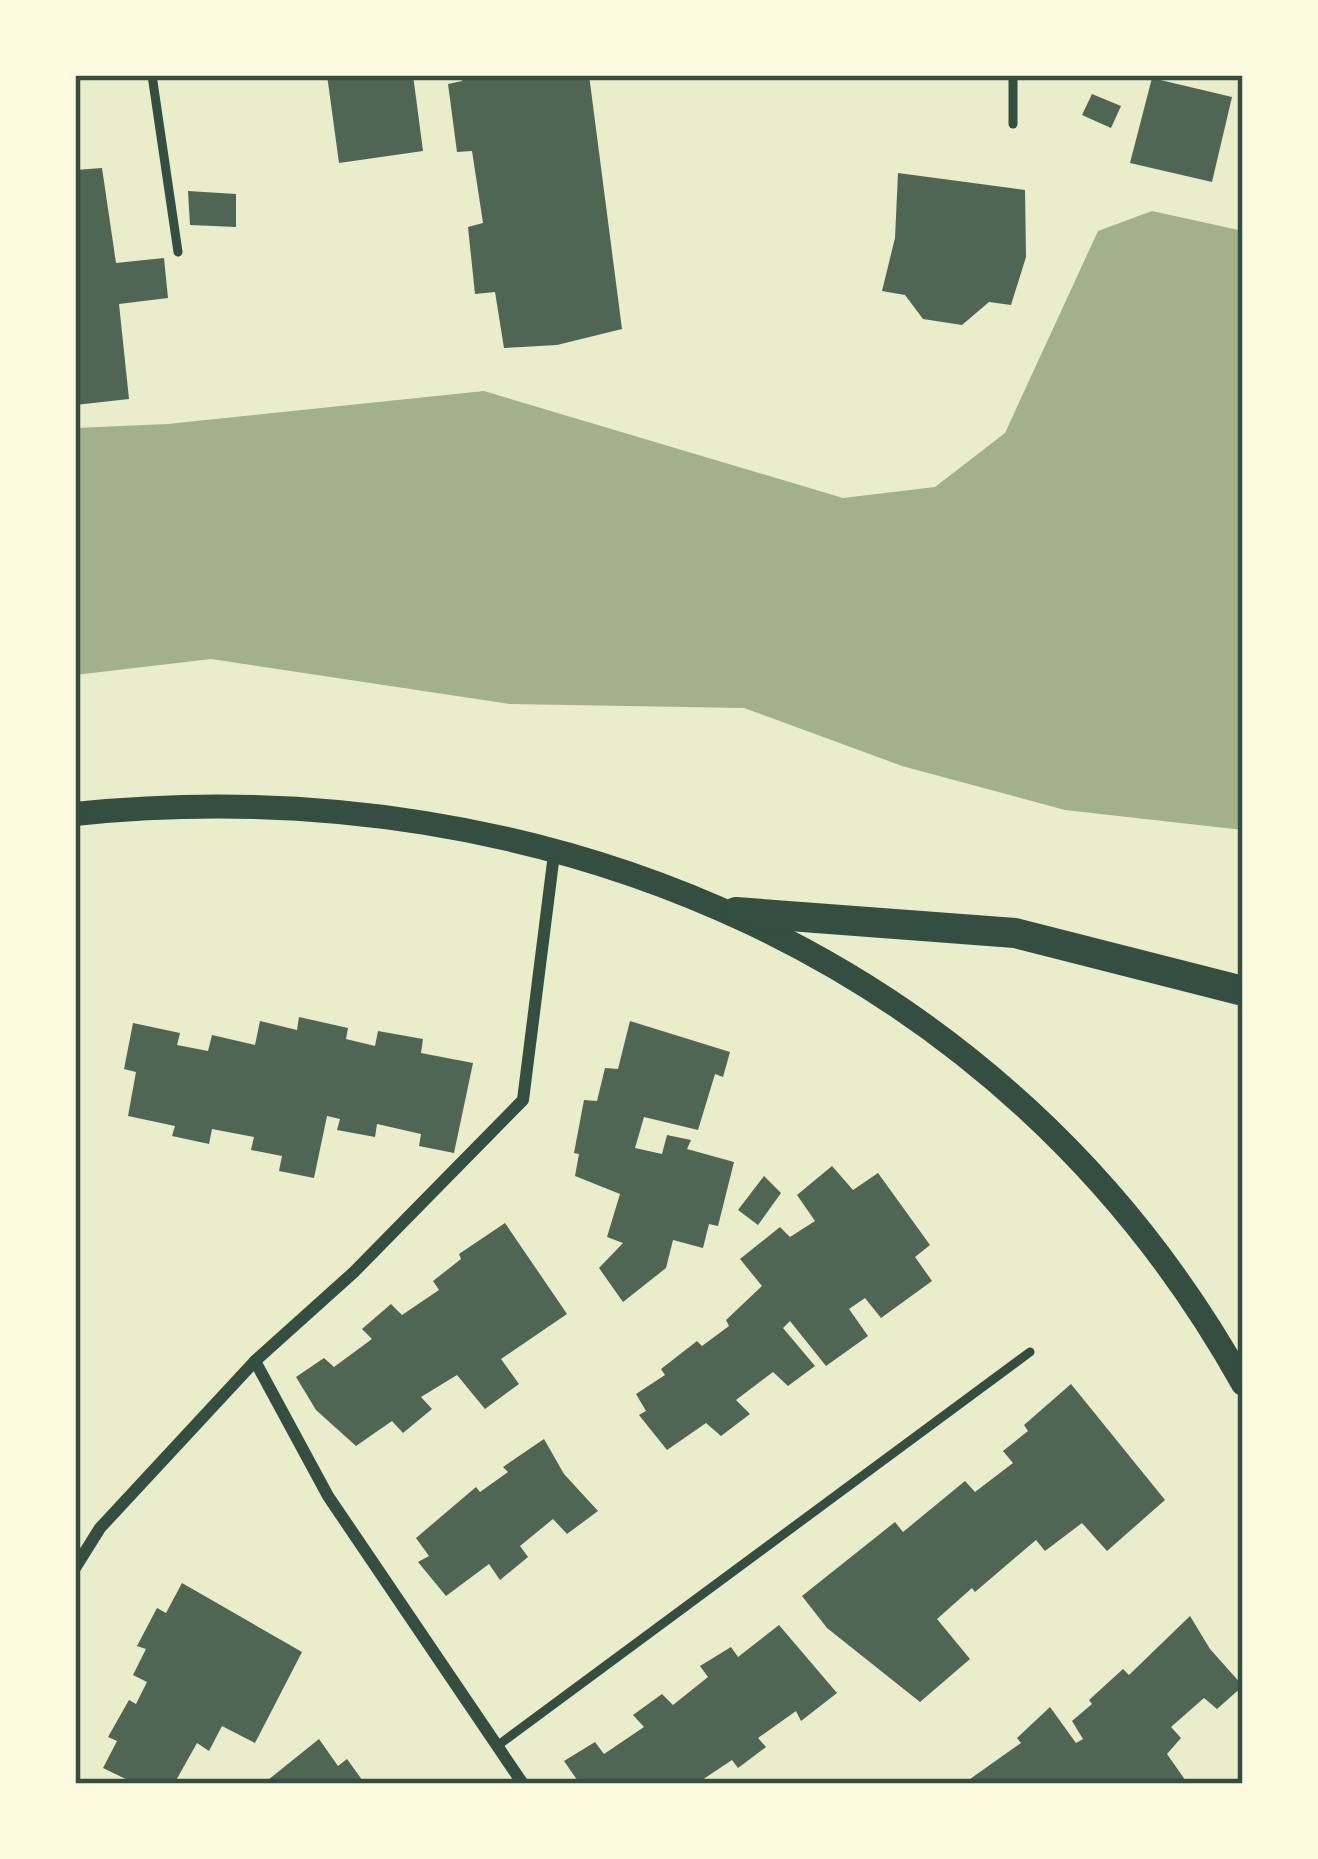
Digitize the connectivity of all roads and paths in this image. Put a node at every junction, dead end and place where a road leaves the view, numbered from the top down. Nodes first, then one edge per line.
1 (152, 75) edge
2 (1013, 75) edge
3 (1013, 124) dead end
4 (178, 252) dead end
5 (75, 814) edge
6 (555, 847) junction
7 (736, 913) junction
8 (1243, 991) edge
9 (1030, 1352) dead end
10 (255, 1360) junction
11 (1243, 1384) edge
12 (75, 1568) edge
13 (497, 1746) junction
14 (523, 1784) edge

1 - 4 lane
2 - 3 lane
5 - 6 main road
6 - 7 main road
6 - 10 street
7 - 8 main road
7 - 11 main road
9 - 13 lane
10 - 12 street
10 - 13 street
13 - 14 street

